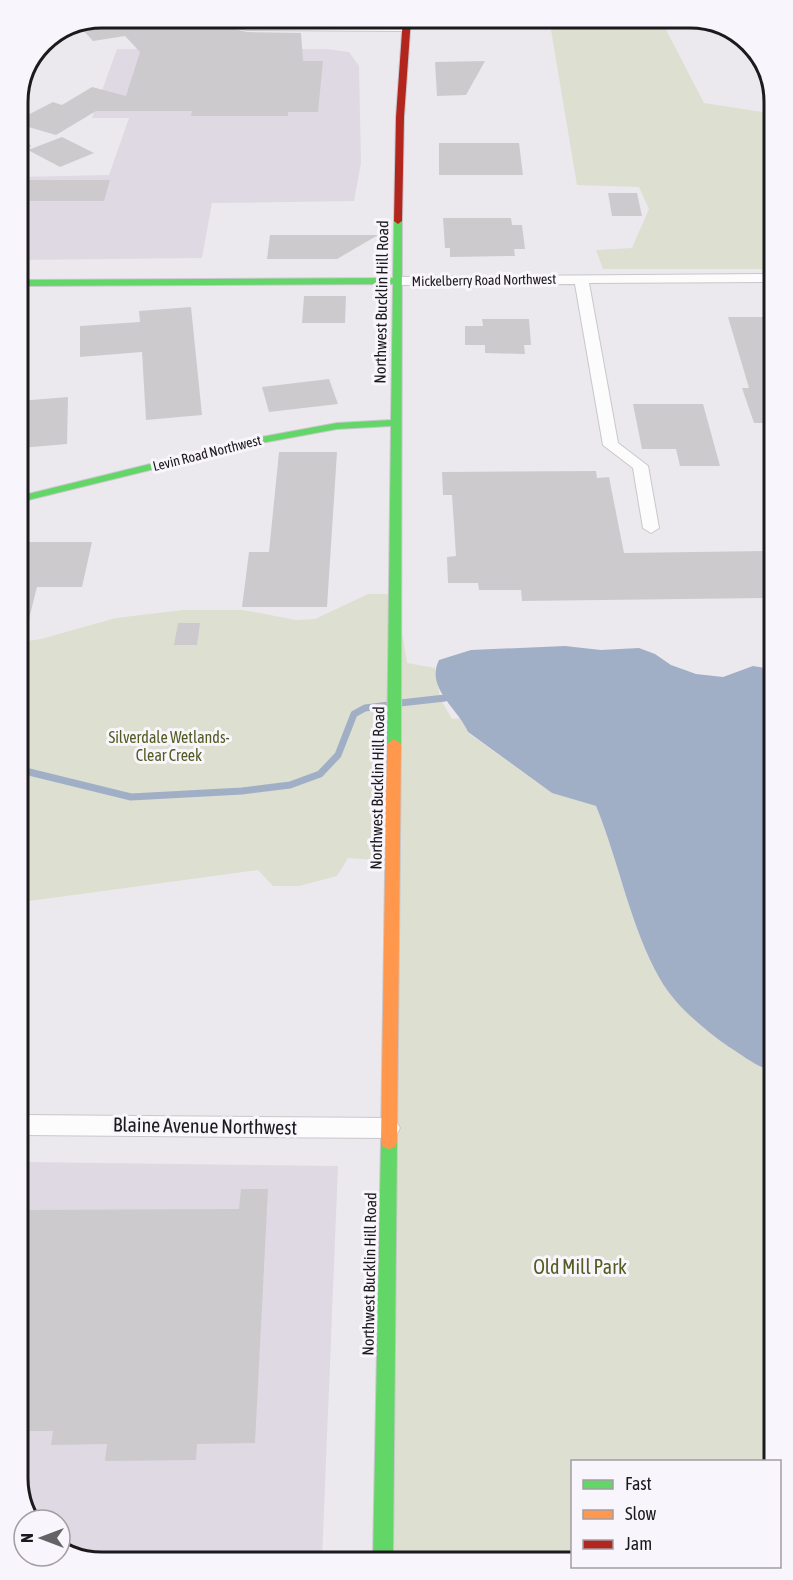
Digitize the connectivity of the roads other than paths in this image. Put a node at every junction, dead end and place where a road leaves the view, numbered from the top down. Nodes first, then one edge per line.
1 (407, 29) edge
2 (764, 278) edge
3 (581, 279) junction
4 (397, 281) junction
5 (29, 283) edge
6 (396, 423) junction
7 (29, 497) edge
8 (651, 528) dead end
9 (28, 1125) edge
10 (388, 1128) junction
11 (383, 1551) edge

1 - 4 main road, Northwest Bucklin Hill Road
2 - 3 street, Mickelberry Road Northwest
3 - 4 street, Mickelberry Road Northwest
3 - 8 street
4 - 5 main road, Mickelberry Road Northwest
4 - 6 main road, Northwest Bucklin Hill Road
6 - 7 main road, Levin Road Northwest
6 - 10 main road, Northwest Bucklin Hill Road
9 - 10 street, Blaine Avenue Northwest
10 - 11 main road, Northwest Bucklin Hill Road

